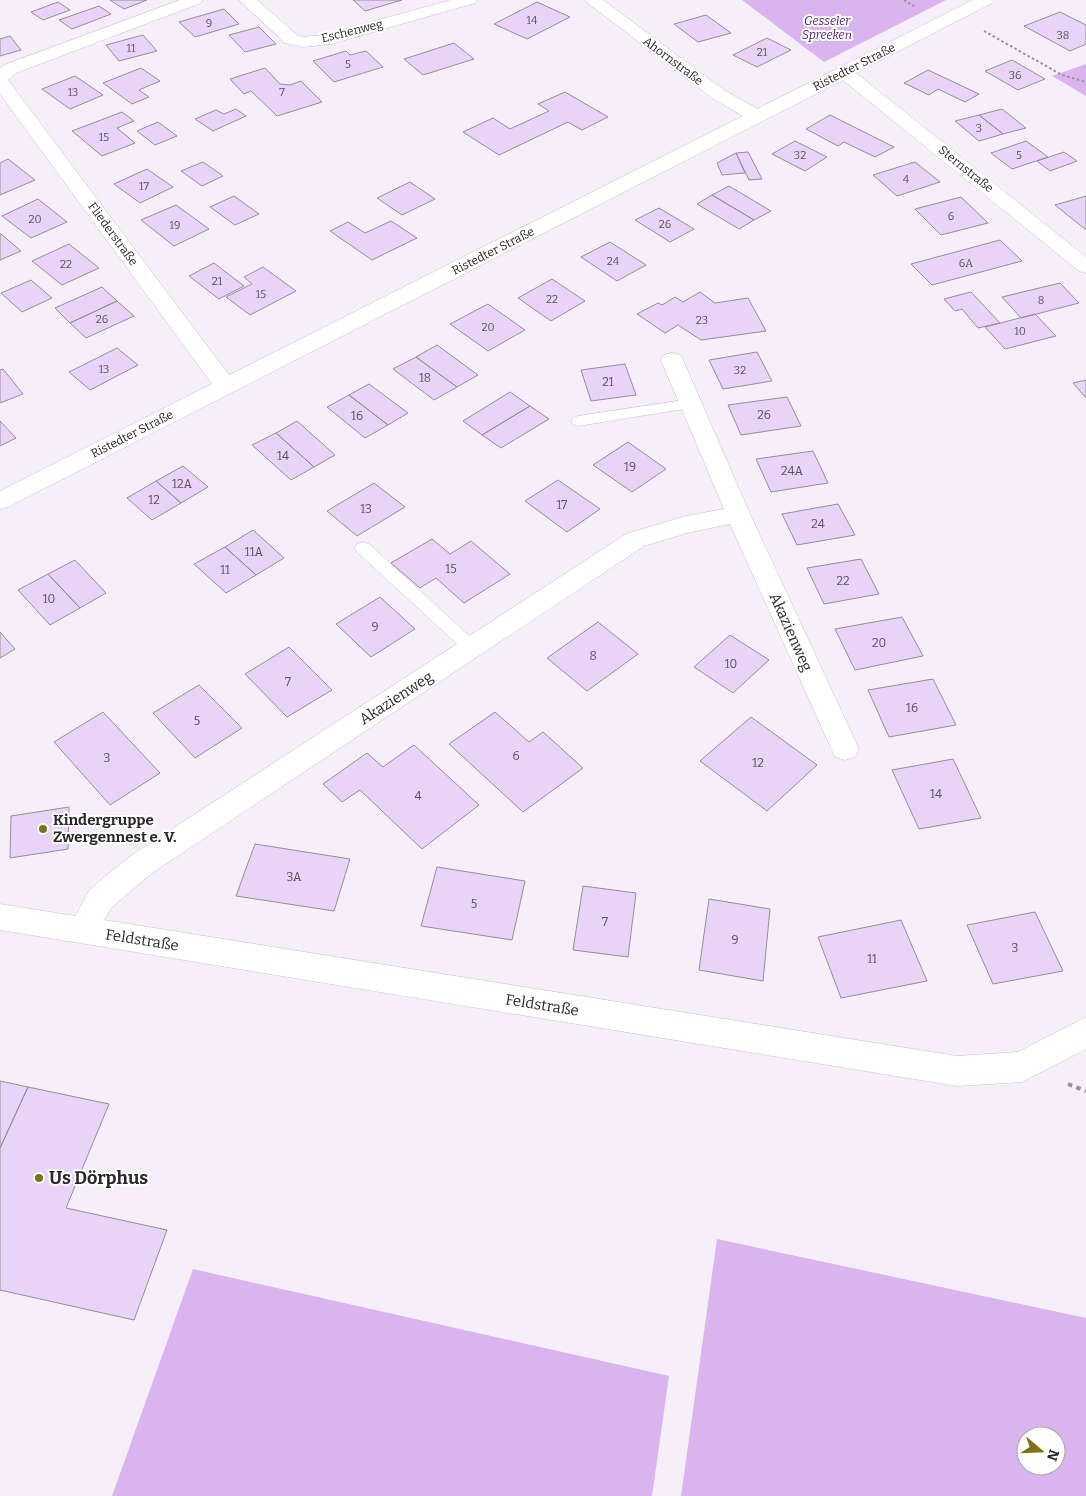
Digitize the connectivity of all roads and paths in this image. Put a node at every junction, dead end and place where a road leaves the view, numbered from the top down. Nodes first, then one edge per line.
1 (195, 0) edge
2 (247, 0) edge
3 (469, 0) edge
4 (592, 0) edge
5 (986, 0) edge
6 (956, 15) junction
7 (845, 72) junction
8 (0, 78) edge
9 (0, 82) edge
10 (1086, 82) edge
11 (757, 117) junction
12 (1086, 267) edge
13 (672, 360) dead end
14 (227, 386) junction
15 (691, 404) junction
16 (578, 421) dead end
17 (0, 501) edge
18 (738, 514) junction
19 (363, 548) dead end
20 (472, 648) junction
21 (845, 749) dead end
22 (0, 917) edge
23 (83, 931) junction
24 (1082, 1035) edge

1 - 8 street
2 - 3 street, Eschenweg
4 - 11 street, Ahornstraße
5 - 6 street, Ristedter Straße
6 - 7 street, Ristedter Straße
6 - 10 path
7 - 11 street, Ristedter Straße
7 - 12 street, Sternstraße
9 - 14 street, Fliederstraße
11 - 14 street, Ristedter Straße
13 - 15 street, Akazienweg
14 - 17 street, Ristedter Straße
15 - 16 lane
15 - 18 street, Akazienweg
18 - 20 street, Akazienweg
18 - 21 street, Akazienweg
19 - 20 lane
20 - 23 street, Akazienweg
22 - 23 street, Feldstraße
23 - 24 street, Feldstraße

